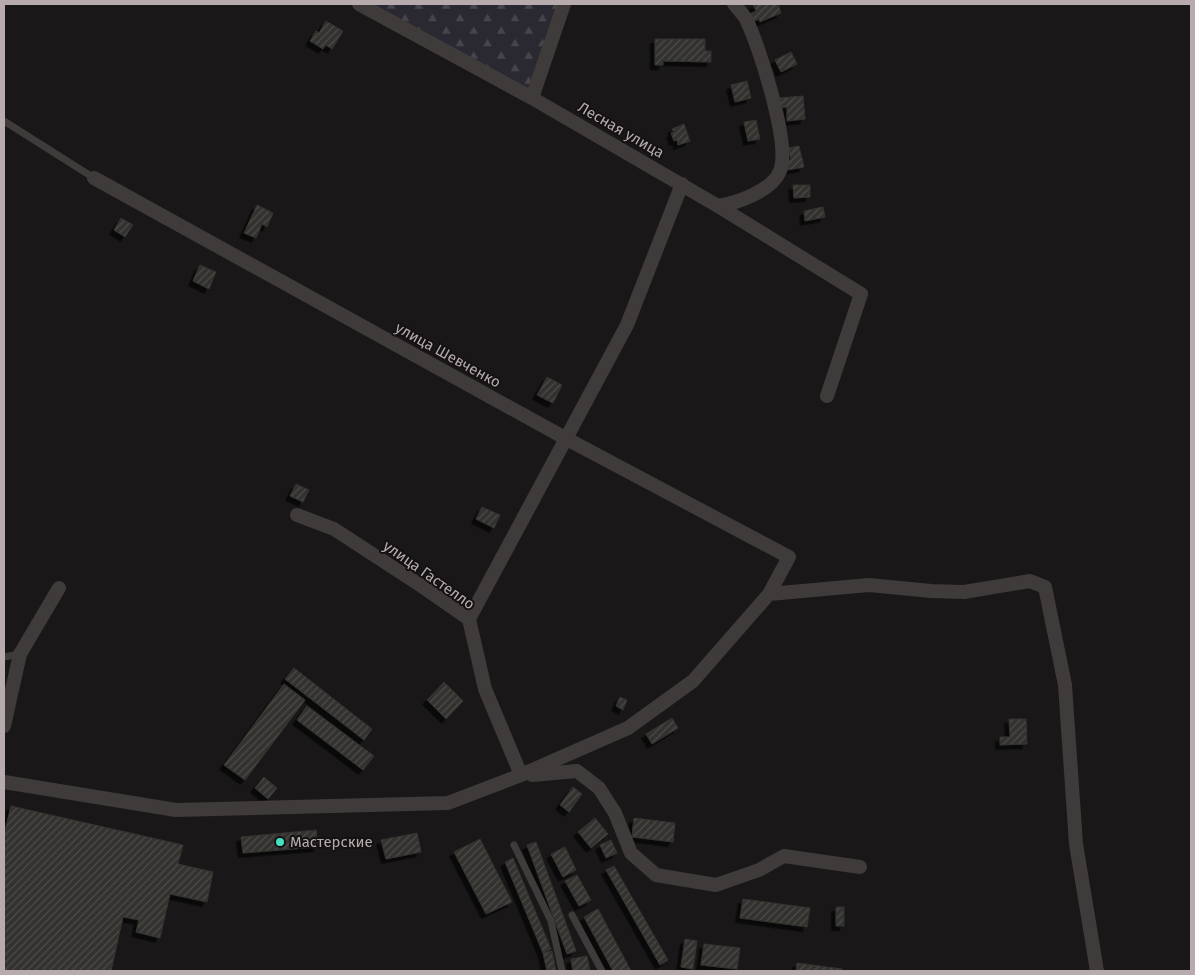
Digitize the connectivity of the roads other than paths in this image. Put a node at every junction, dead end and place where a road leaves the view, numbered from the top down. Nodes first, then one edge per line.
1 (359, 4) edge
2 (564, 4) edge
3 (734, 4) edge
4 (532, 98) junction
5 (4, 122) edge
6 (94, 178) joint
7 (682, 184) junction
8 (718, 206) junction
9 (827, 396) dead end
10 (565, 438) junction
11 (297, 516) dead end
12 (59, 588) dead end
13 (769, 594) junction
14 (469, 619) junction
15 (20, 654) junction
16 (4, 657) edge
17 (4, 726) edge
18 (521, 775) junction
19 (4, 782) edge
20 (514, 845) dead end
21 (860, 867) dead end
22 (572, 915) dead end
23 (562, 971) edge
24 (602, 971) edge
25 (1097, 971) edge

1 - 4 street, Лесная улица
2 - 4 street
3 - 8 street
4 - 7 street, Лесная улица
5 - 6 lane
6 - 10 street, улица Шевченко
7 - 8 street, Лесная улица
7 - 10 street
8 - 9 street, Лесная улица
10 - 13 street, улица Шевченко
10 - 14 street
11 - 14 street, улица Гастелло
12 - 15 street
13 - 18 street
13 - 25 street
14 - 18 street, улица Гастелло
15 - 16 lane
15 - 17 street
18 - 19 street
18 - 21 street
20 - 23 lane
22 - 24 lane

